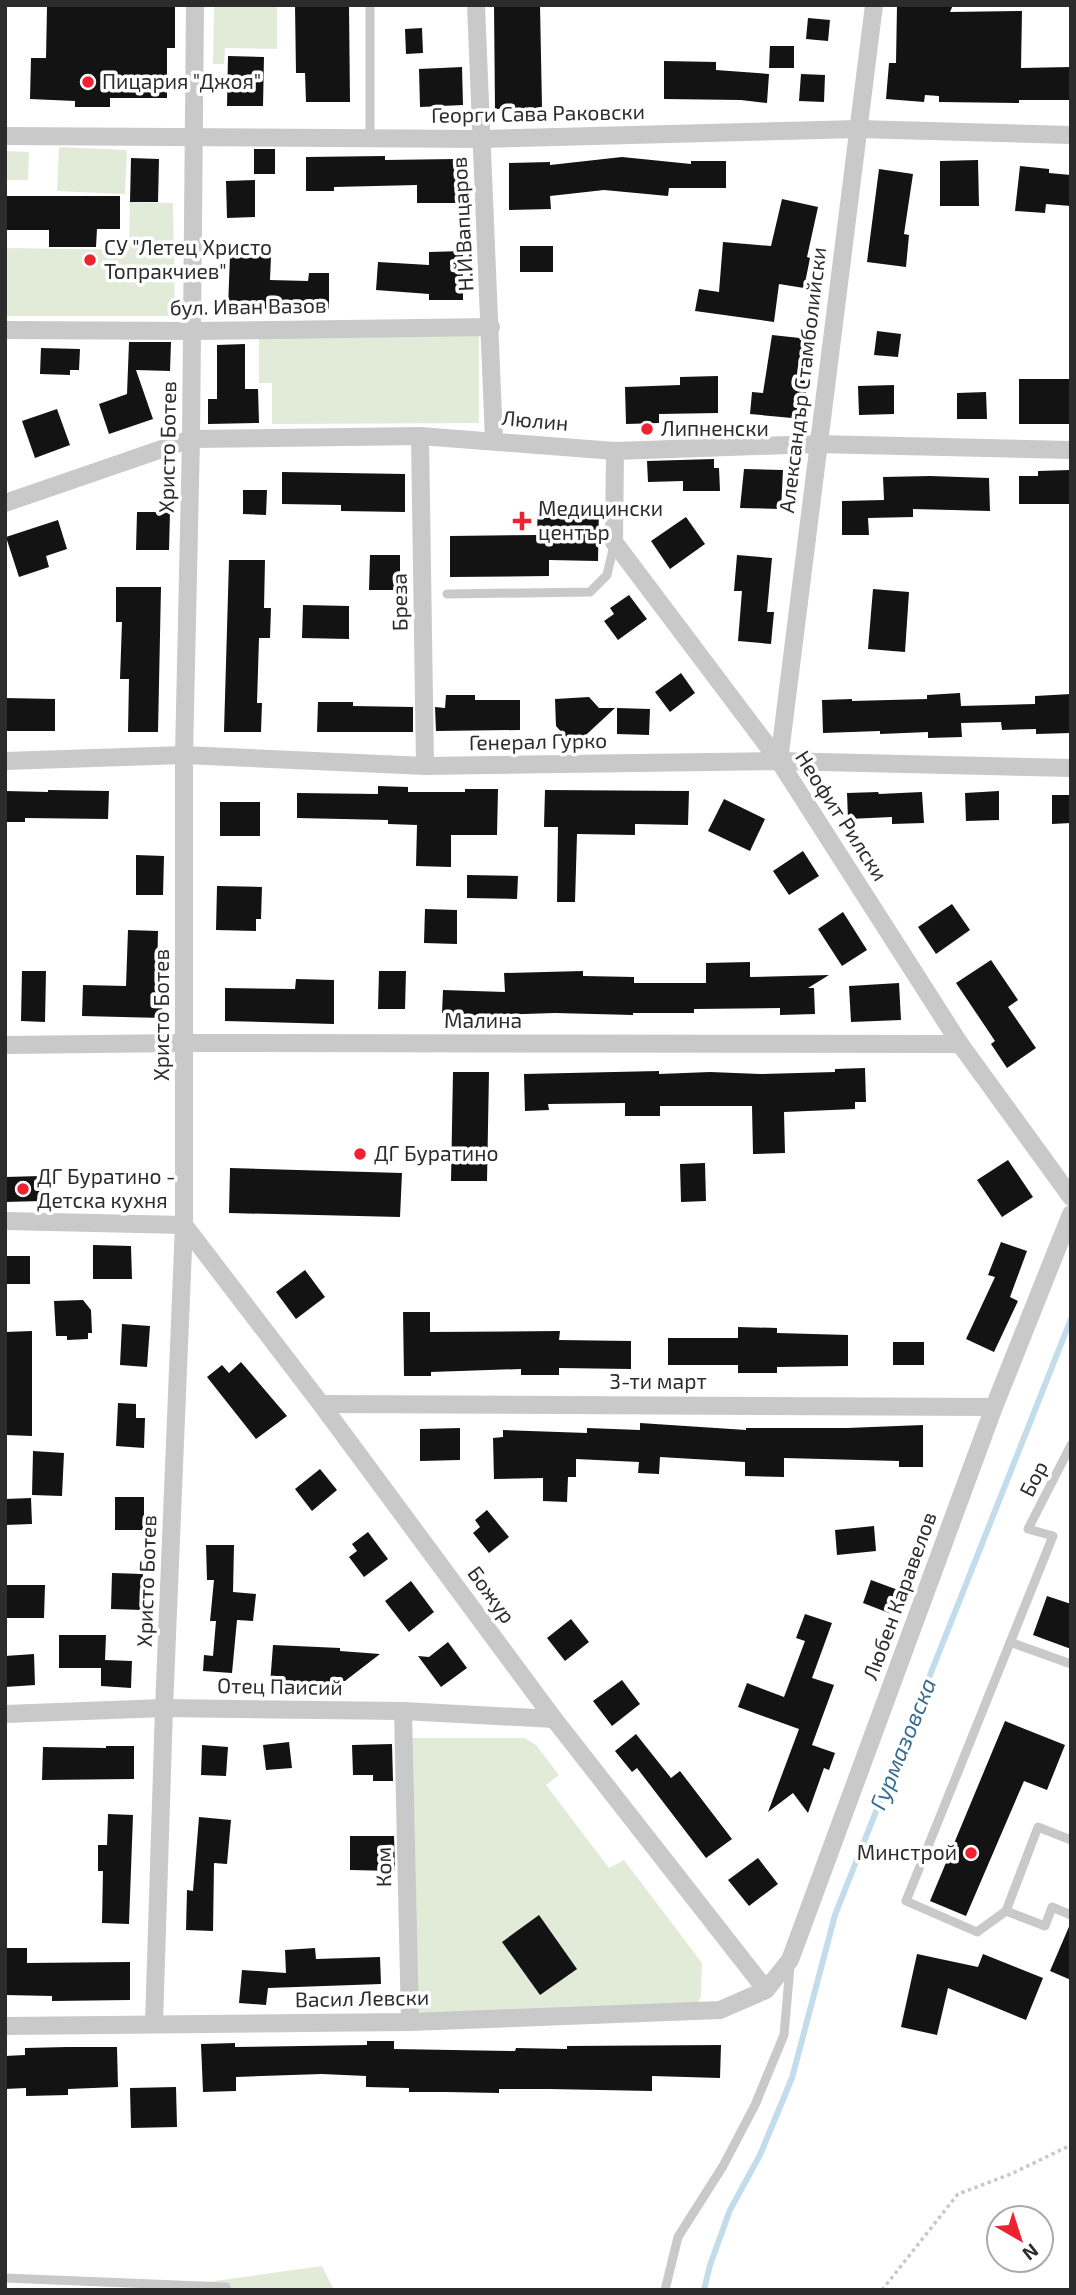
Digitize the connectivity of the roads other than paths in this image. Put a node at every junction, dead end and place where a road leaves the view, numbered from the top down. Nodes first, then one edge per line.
1 (195, 5) edge
2 (370, 5) edge
3 (476, 5) edge
4 (874, 5) edge
5 (859, 129) junction
6 (1071, 135) edge
7 (5, 136) edge
8 (194, 137) junction
9 (370, 138) junction
10 (482, 139) junction
11 (491, 327) junction
12 (5, 330) edge
13 (192, 331) junction
14 (420, 436) junction
15 (191, 439) junction
16 (494, 440) junction
17 (817, 444) junction
18 (1071, 450) edge
19 (615, 451) junction
20 (5, 503) edge
21 (614, 542) junction
22 (447, 594) dead end
23 (184, 755) junction
24 (5, 761) edge
25 (779, 761) junction
26 (425, 766) junction
27 (1071, 768) edge
28 (184, 1043) junction
29 (960, 1044) junction
30 (5, 1045) edge
31 (1071, 1197) edge
32 (1071, 1214) edge
33 (5, 1221) edge
34 (184, 1225) junction
35 (321, 1404) junction
36 (994, 1407) junction
37 (1071, 1445) edge
38 (1010, 1642) junction
39 (1071, 1664) edge
40 (164, 1708) junction
41 (403, 1712) junction
42 (5, 1714) edge
43 (554, 1719) junction
44 (1071, 1840) edge
45 (1006, 1911) junction
46 (1071, 1915) edge
47 (790, 1960) junction
48 (766, 1990) junction
49 (410, 2022) junction
50 (154, 2024) junction
51 (5, 2026) edge
52 (5, 2278) edge
53 (226, 2287) dead end
54 (665, 2290) edge

1 - 8 street, Христо Ботев
2 - 9 lane
3 - 10 street, Н.Й.Вапцаров
4 - 5 street, Александър Стамболийски
5 - 6 street, Георги Сава Раковски
5 - 10 street, Георги Сава Раковски
5 - 17 street, Александър Стамболийски
7 - 8 street, Георги Сава Раковски
8 - 9 street, Георги Сава Раковски
8 - 13 street, Христо Ботев
9 - 10 street, Георги Сава Раковски
10 - 11 street, Н.Й.Вапцаров
11 - 13 street, бул. Иван Вазов
11 - 16 street, Н.Й.Вапцаров
12 - 13 street, бул. Иван Вазов
13 - 15 street, Христо Ботев
14 - 15 street, Люлин
14 - 16 street, Люлин
14 - 26 street, Бреза
15 - 20 street, Люлин
15 - 23 street, Христо Ботев
16 - 19 street, Люлин
17 - 18 street, Люлин
17 - 19 street, Люлин
17 - 25 street, Александър Стамболийски
19 - 21 street
21 - 22 lane
21 - 25 street, Неофит Рилски
23 - 24 street, Генерал Гурко
23 - 26 street, Генерал Гурко
23 - 28 street, Христо Ботев
25 - 26 street, Генерал Гурко
25 - 27 street, Генерал Гурко
25 - 29 street, Неофит Рилски
28 - 29 street, Малина
28 - 30 street, Малина
28 - 34 street, Христо Ботев
29 - 31 street, Неофит Рилски
32 - 36 street, Любен Каравелов
33 - 34 street
34 - 35 street, Божур
34 - 40 street, Христо Ботев
35 - 36 street, 3-ти март
35 - 43 street, Божур
36 - 47 street, Любен Каравелов
37 - 38 lane, Бор
38 - 39 lane
38 - 45 lane
40 - 41 street, Отец Паисий
40 - 42 street, Отец Паисий
40 - 50 street, Христо Ботев
41 - 43 street, Отец Паисий
41 - 49 street, Ком
43 - 48 street, Божур
44 - 45 lane
45 - 46 lane
47 - 48 street, Любен Каравелов
47 - 54 lane
48 - 49 street, Васил Левски
49 - 50 street, Васил Левски
50 - 51 street, Васил Левски
52 - 53 lane

